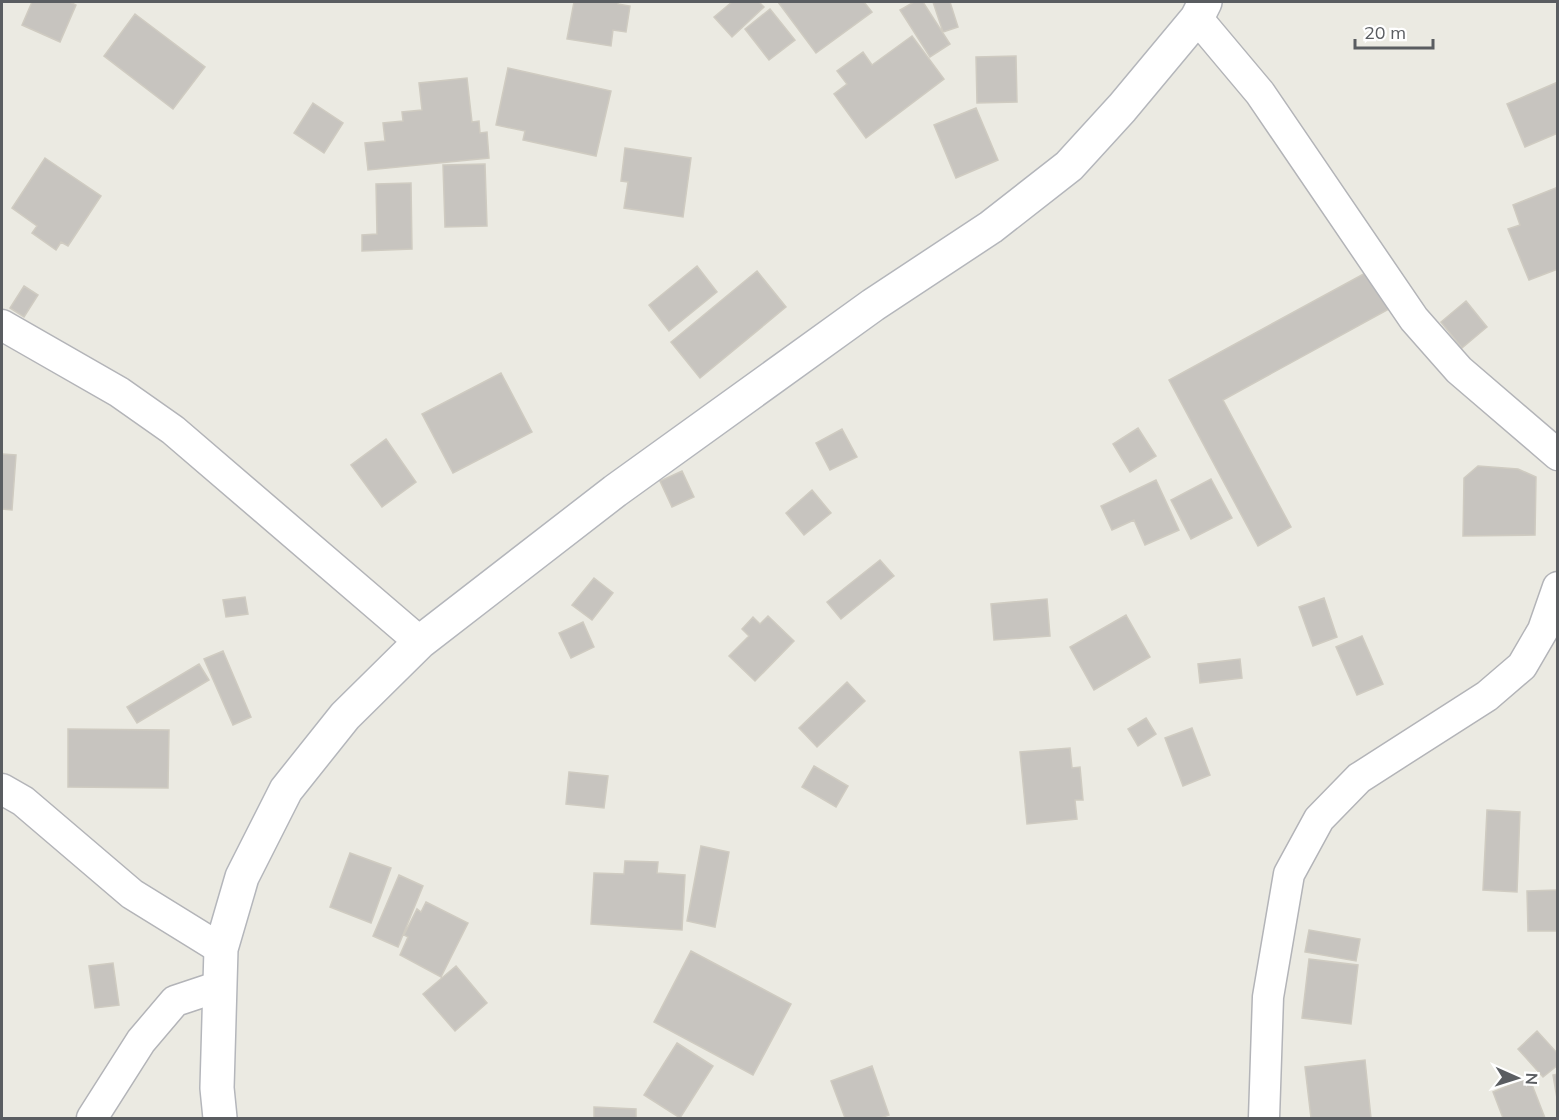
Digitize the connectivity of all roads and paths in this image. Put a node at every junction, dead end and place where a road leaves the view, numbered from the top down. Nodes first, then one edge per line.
1 (1201, 10) edge
2 (2, 325) edge
3 (1557, 455) edge
4 (1557, 587) edge
5 (420, 642) junction
6 (2, 789) edge
7 (221, 948) junction
8 (220, 986) junction
9 (92, 1119) edge
10 (220, 1119) edge
11 (1264, 1119) edge

1 - 3 street
1 - 5 main road
2 - 5 street
4 - 11 street
5 - 7 main road
6 - 7 street
7 - 8 main road
8 - 9 street
8 - 10 main road

